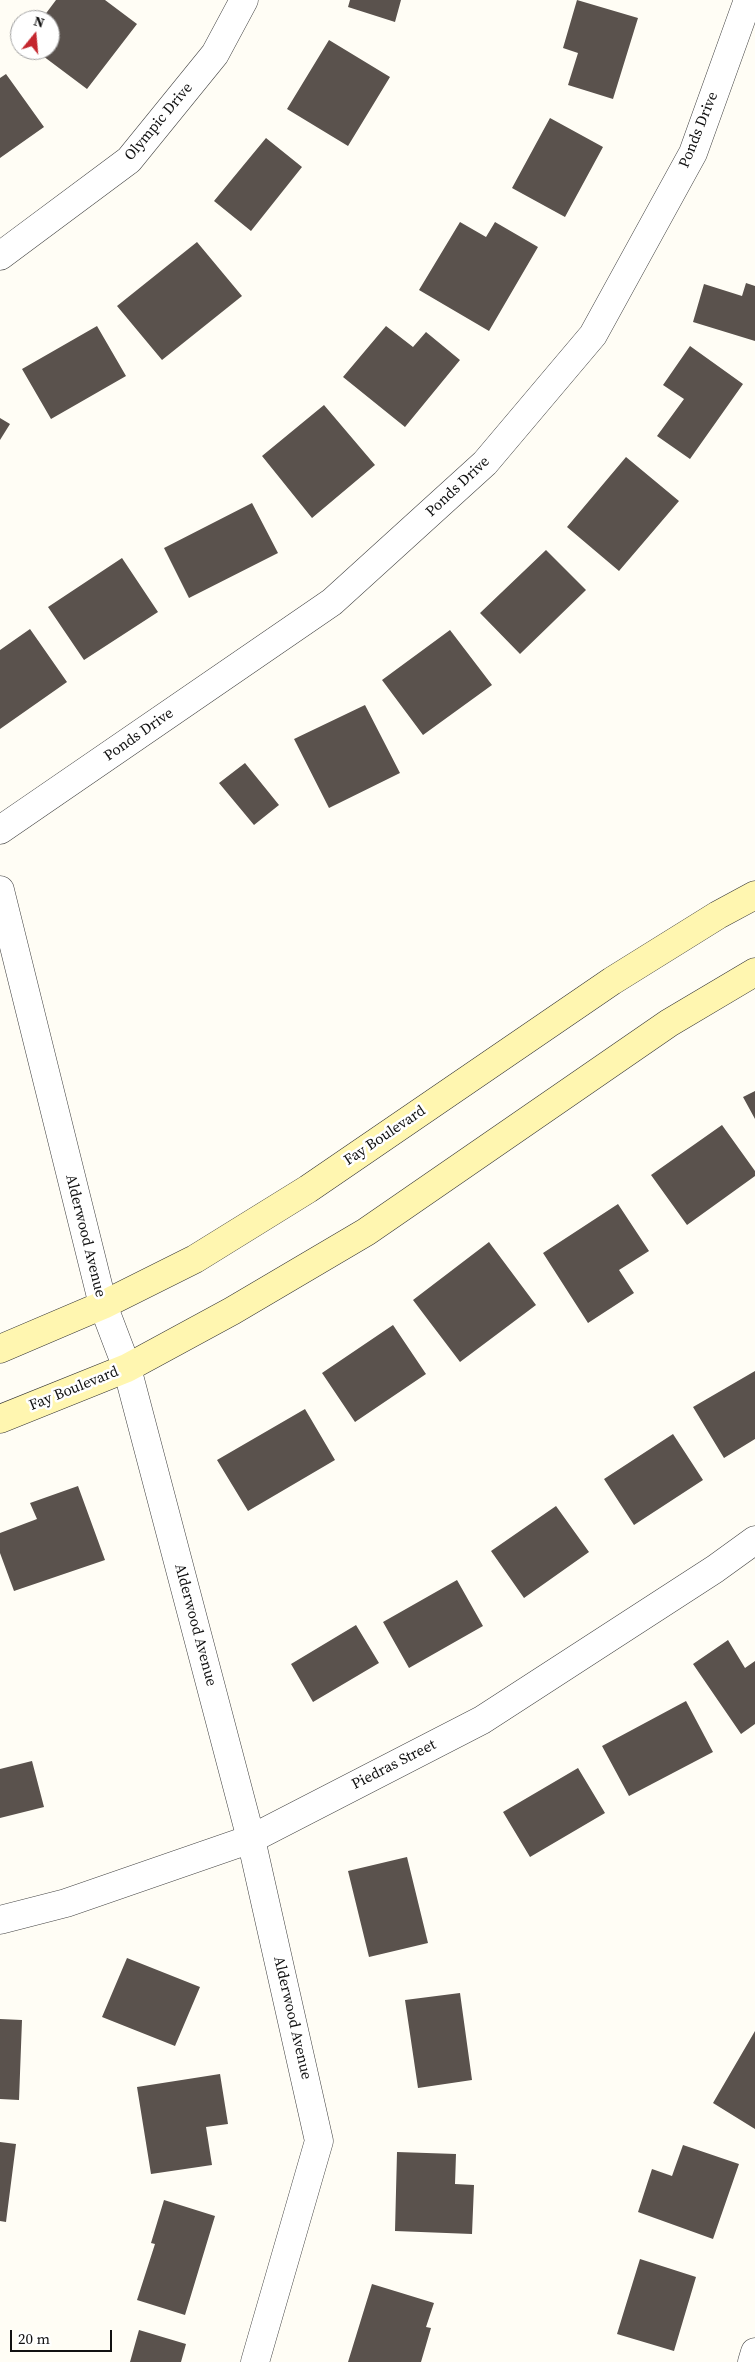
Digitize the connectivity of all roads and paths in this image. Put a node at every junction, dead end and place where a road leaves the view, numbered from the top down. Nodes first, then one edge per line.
1 (244, 0) edge
2 (748, 0) edge
3 (0, 256) edge
4 (0, 830) edge
5 (0, 890) edge
6 (755, 896) edge
7 (755, 972) edge
8 (103, 1305) junction
9 (0, 1349) edge
10 (127, 1368) junction
11 (0, 1420) edge
12 (755, 1540) edge
13 (251, 1839) junction
14 (0, 1920) edge
15 (755, 2352) edge
16 (255, 2362) edge
17 (752, 2362) edge

1 - 3 street, Olympic Drive
2 - 4 street, Ponds Drive
5 - 8 street, Alderwood Avenue
6 - 8 main road, Fay Boulevard
7 - 10 main road, Fay Boulevard
8 - 9 main road, Fay Boulevard
8 - 10 street, Alderwood Avenue
10 - 11 main road, Fay Boulevard
10 - 13 street, Alderwood Avenue
12 - 13 street, Piedras Street
13 - 14 street, Piedras Street
13 - 16 street, Alderwood Avenue
15 - 17 street

